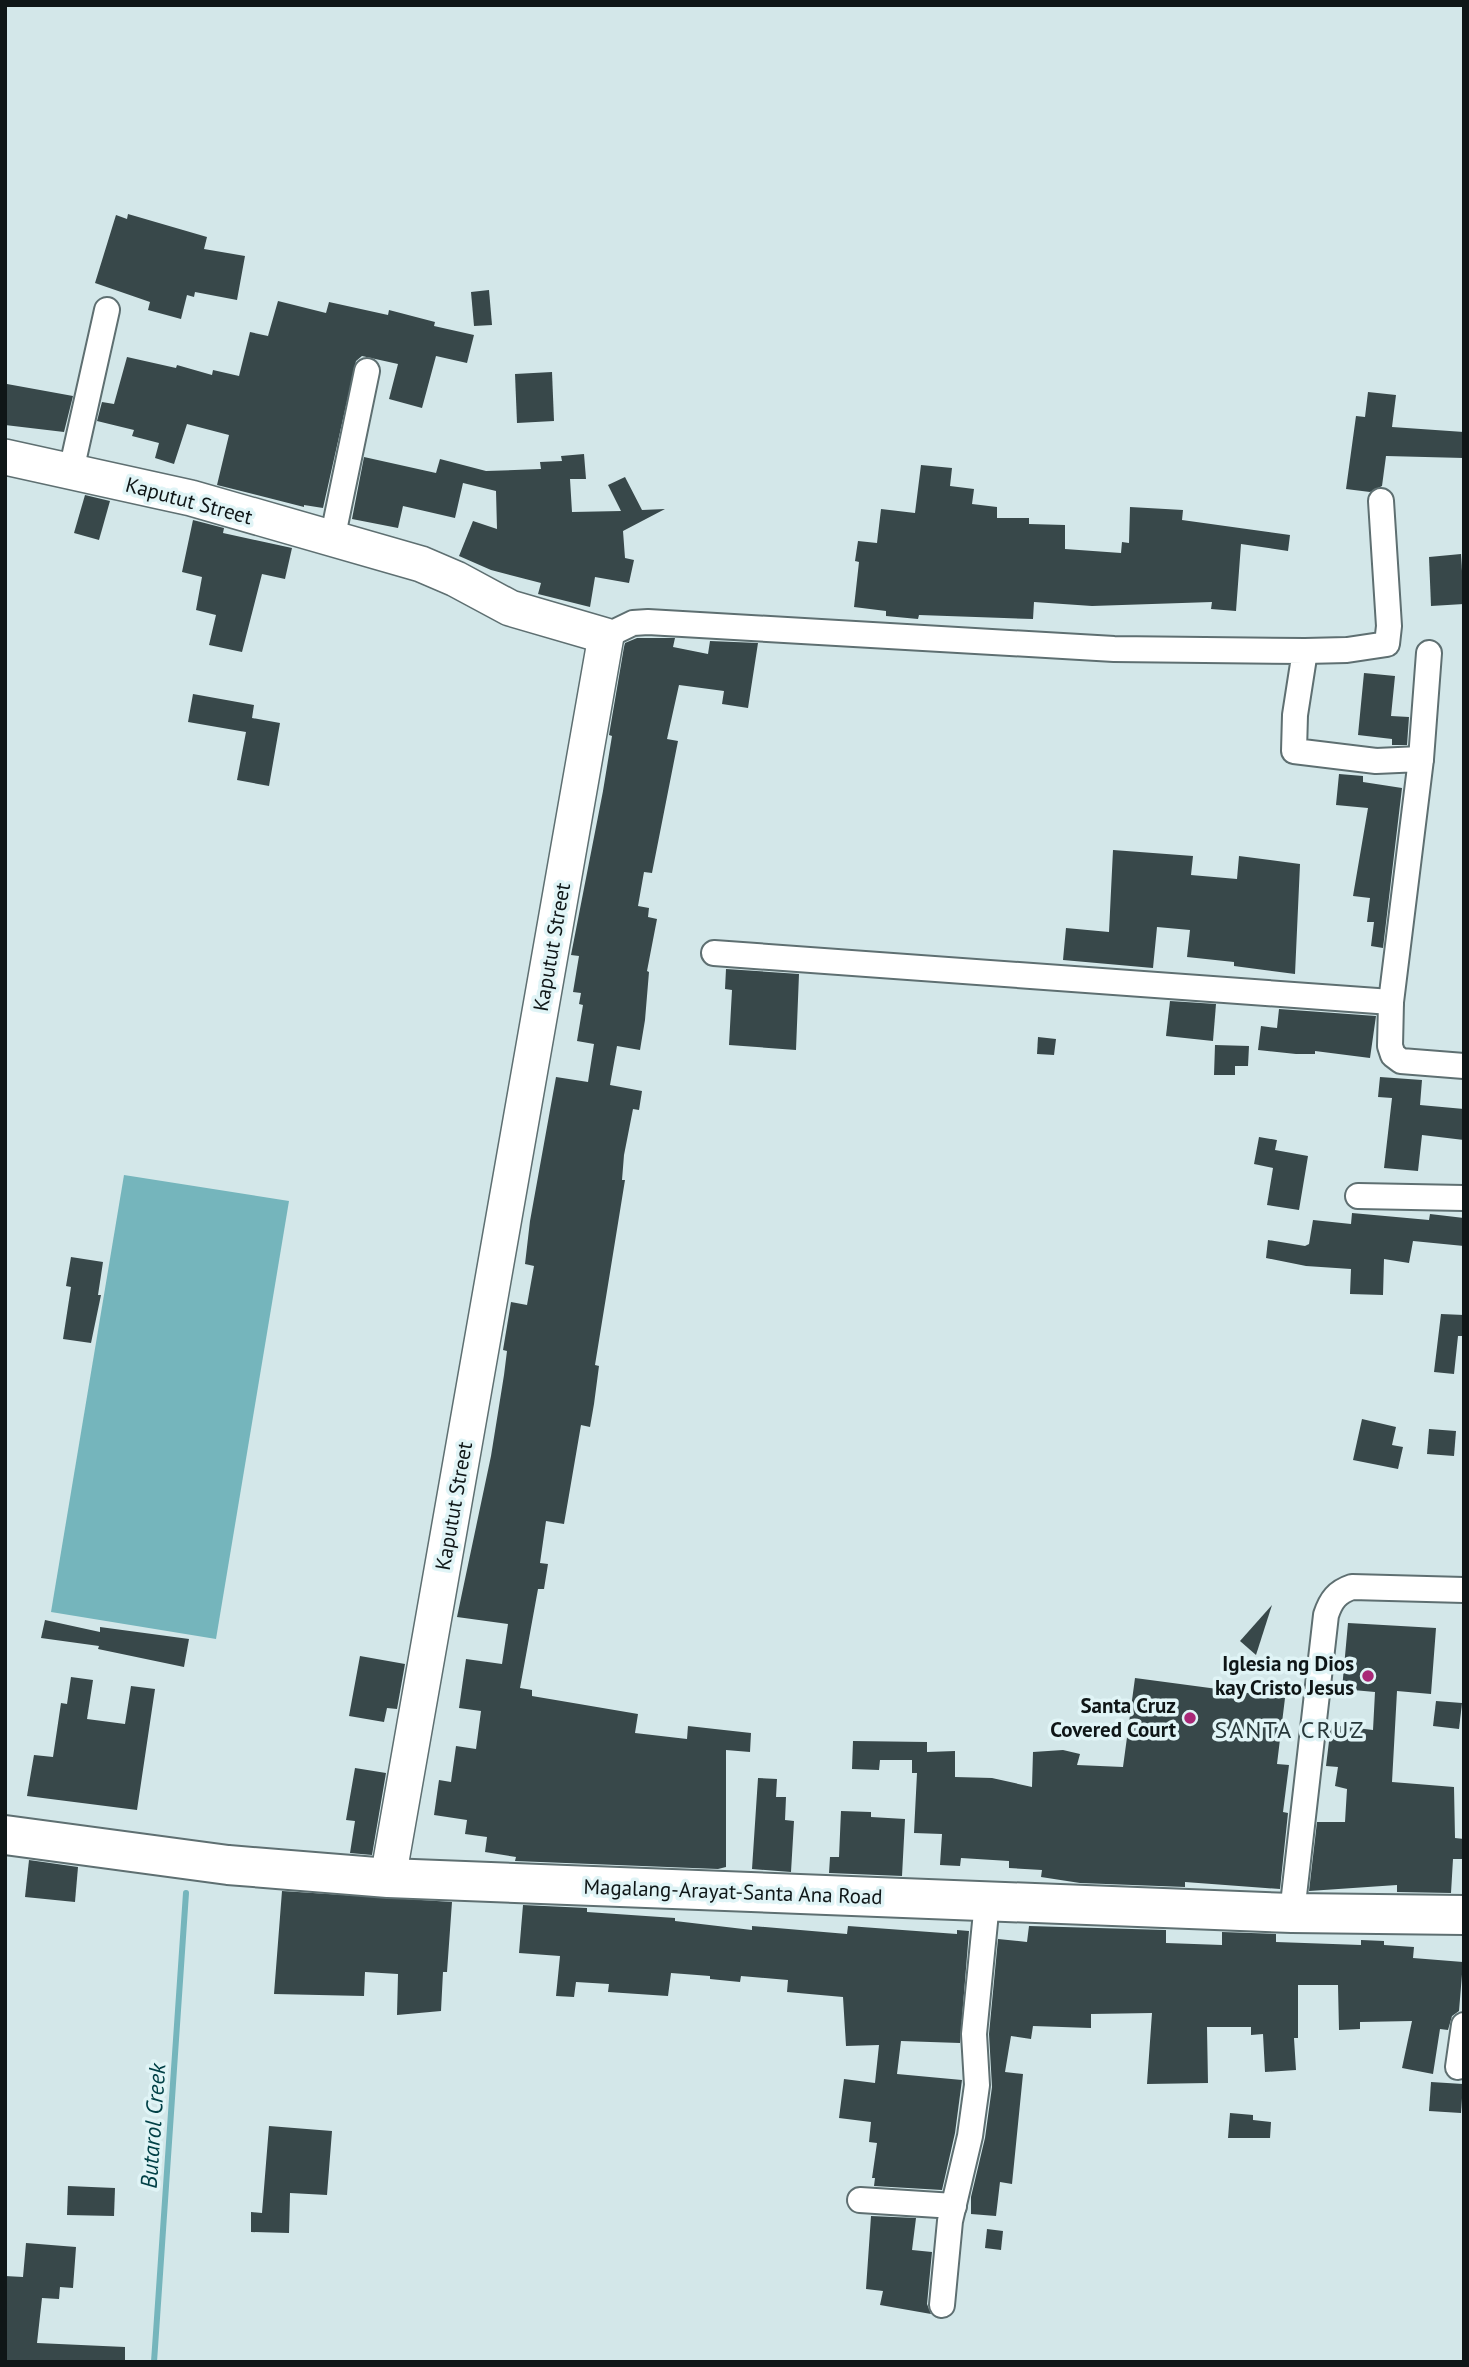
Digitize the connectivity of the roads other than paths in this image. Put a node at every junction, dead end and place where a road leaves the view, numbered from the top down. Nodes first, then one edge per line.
1 (107, 310) dead end
2 (367, 371) dead end
3 (5, 457) edge
4 (71, 471) junction
5 (1381, 501) dead end
6 (332, 540) junction
7 (606, 636) junction
8 (1305, 651) junction
9 (1429, 653) dead end
10 (1421, 759) junction
11 (714, 953) dead end
12 (1391, 1002) junction
13 (1464, 1066) edge
14 (1358, 1196) dead end
15 (1464, 1199) edge
16 (1464, 1590) edge
17 (5, 1835) edge
18 (388, 1878) junction
19 (986, 1902) junction
20 (1292, 1913) junction
21 (1464, 1916) edge
22 (1464, 2025) edge
23 (1458, 2067) dead end
24 (860, 2200) dead end
25 (954, 2206) junction
26 (942, 2305) dead end

1 - 4 street
2 - 6 street
3 - 4 street, Kaputut Street
4 - 6 street, Kaputut Street
5 - 8 street
6 - 7 street, Kaputut Street
7 - 8 street
7 - 18 street, Kaputut Street
8 - 10 street
9 - 10 street
10 - 12 street
11 - 12 street
12 - 13 street
14 - 15 street
16 - 20 street
17 - 18 main road, Magalang-Arayat-Santa Ana Road
18 - 19 main road, Magalang-Arayat-Santa Ana Road
19 - 20 main road, Magalang-Arayat-Santa Ana Road
19 - 25 street
20 - 21 main road, Magalang-Arayat-Santa Ana Road
22 - 23 street
24 - 25 street
25 - 26 street

